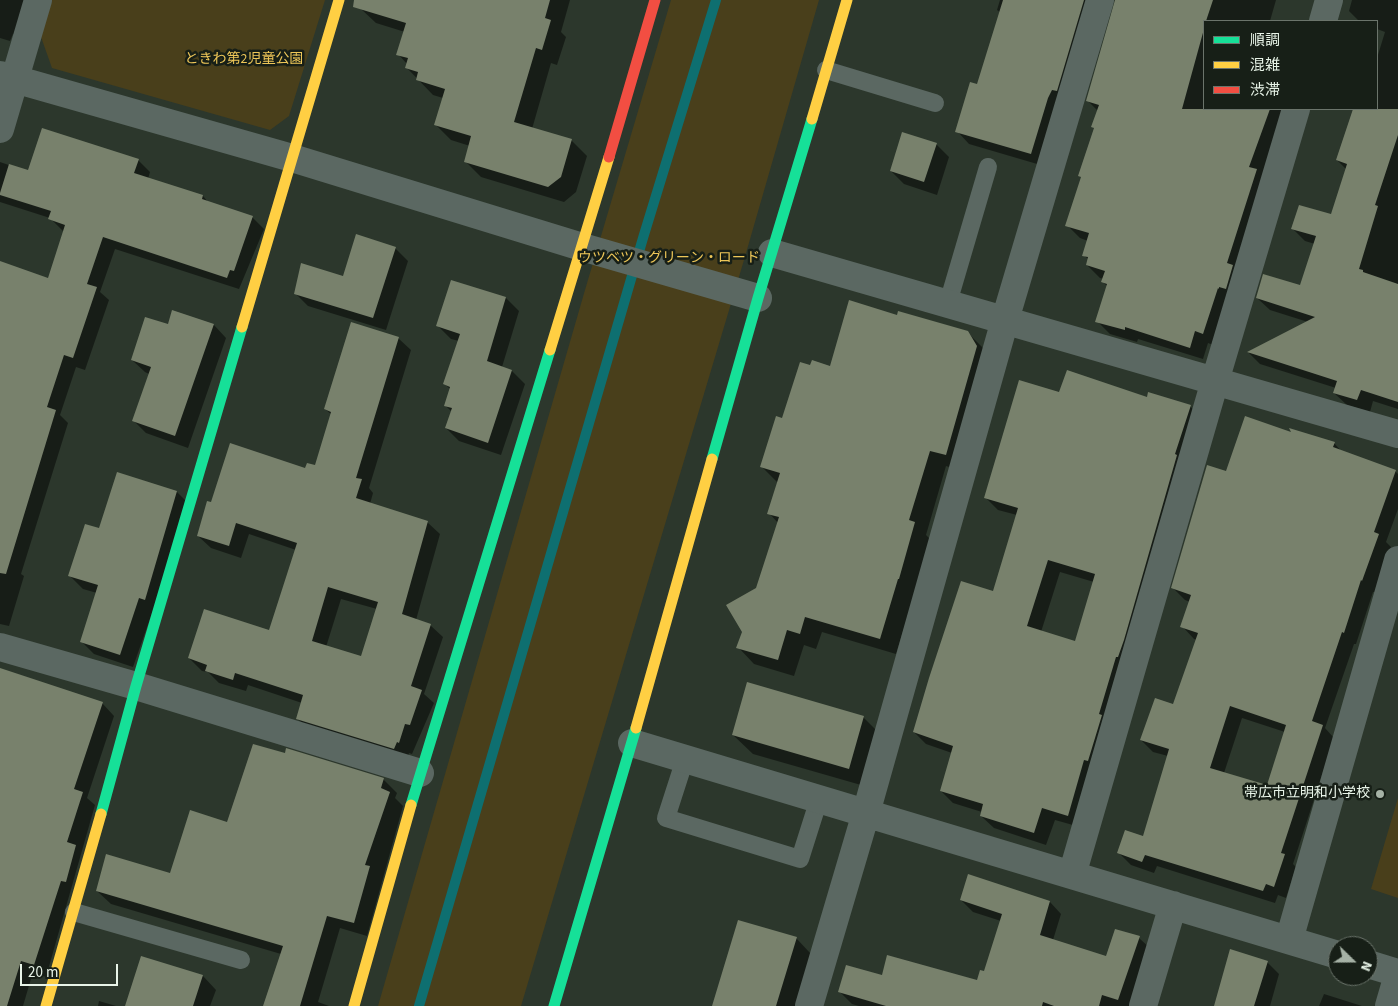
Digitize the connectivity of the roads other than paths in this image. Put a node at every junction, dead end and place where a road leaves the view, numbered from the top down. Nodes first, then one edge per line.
1 (38, 0) edge
2 (339, 0) edge
3 (655, 0) edge
4 (847, 0) edge
5 (1100, 0) edge
6 (1329, 0) edge
7 (1322, 20) edge
8 (826, 70) junction
9 (7, 77) edge
10 (935, 103) dead end
11 (1296, 110) edge
12 (0, 130) edge
13 (292, 158) junction
14 (988, 168) dead end
15 (582, 248) junction
16 (772, 253) junction
17 (758, 298) junction
18 (948, 304) junction
19 (1005, 320) junction
20 (1215, 381) junction
21 (1398, 434) edge
22 (1398, 560) edge
23 (0, 647) edge
24 (136, 686) junction
25 (632, 743) junction
26 (684, 759) junction
27 (420, 774) junction
28 (818, 799) junction
29 (866, 813) junction
30 (1072, 875) junction
31 (1173, 905) junction
32 (74, 912) junction
33 (1288, 940) junction
34 (1328, 952) edge
35 (241, 960) dead end
36 (1378, 967) edge
37 (1398, 974) edge
38 (46, 1006) edge
39 (354, 1006) edge
40 (554, 1006) edge
41 (809, 1006) edge
42 (1144, 1006) edge
43 (1389, 1006) edge

1 - 9 street
2 - 13 street
3 - 15 street
4 - 8 street
5 - 19 street
6 - 7 street
8 - 10 lane
8 - 16 street
9 - 12 street
9 - 13 street
11 - 20 street
13 - 15 street
13 - 24 street
14 - 18 lane
15 - 17 street
15 - 27 street
16 - 17 street
16 - 18 street
17 - 25 street
18 - 19 street
19 - 20 street
19 - 29 street
20 - 21 street
20 - 30 street
22 - 33 street
23 - 24 street
24 - 27 street
24 - 32 street
25 - 26 street
25 - 40 street
26 - 28 street
26 - 28 lane
27 - 39 street
28 - 29 street
29 - 30 street
29 - 41 street
30 - 31 street
31 - 33 street
31 - 42 street
32 - 35 lane
32 - 38 street
33 - 34 street
36 - 37 street
37 - 43 street

